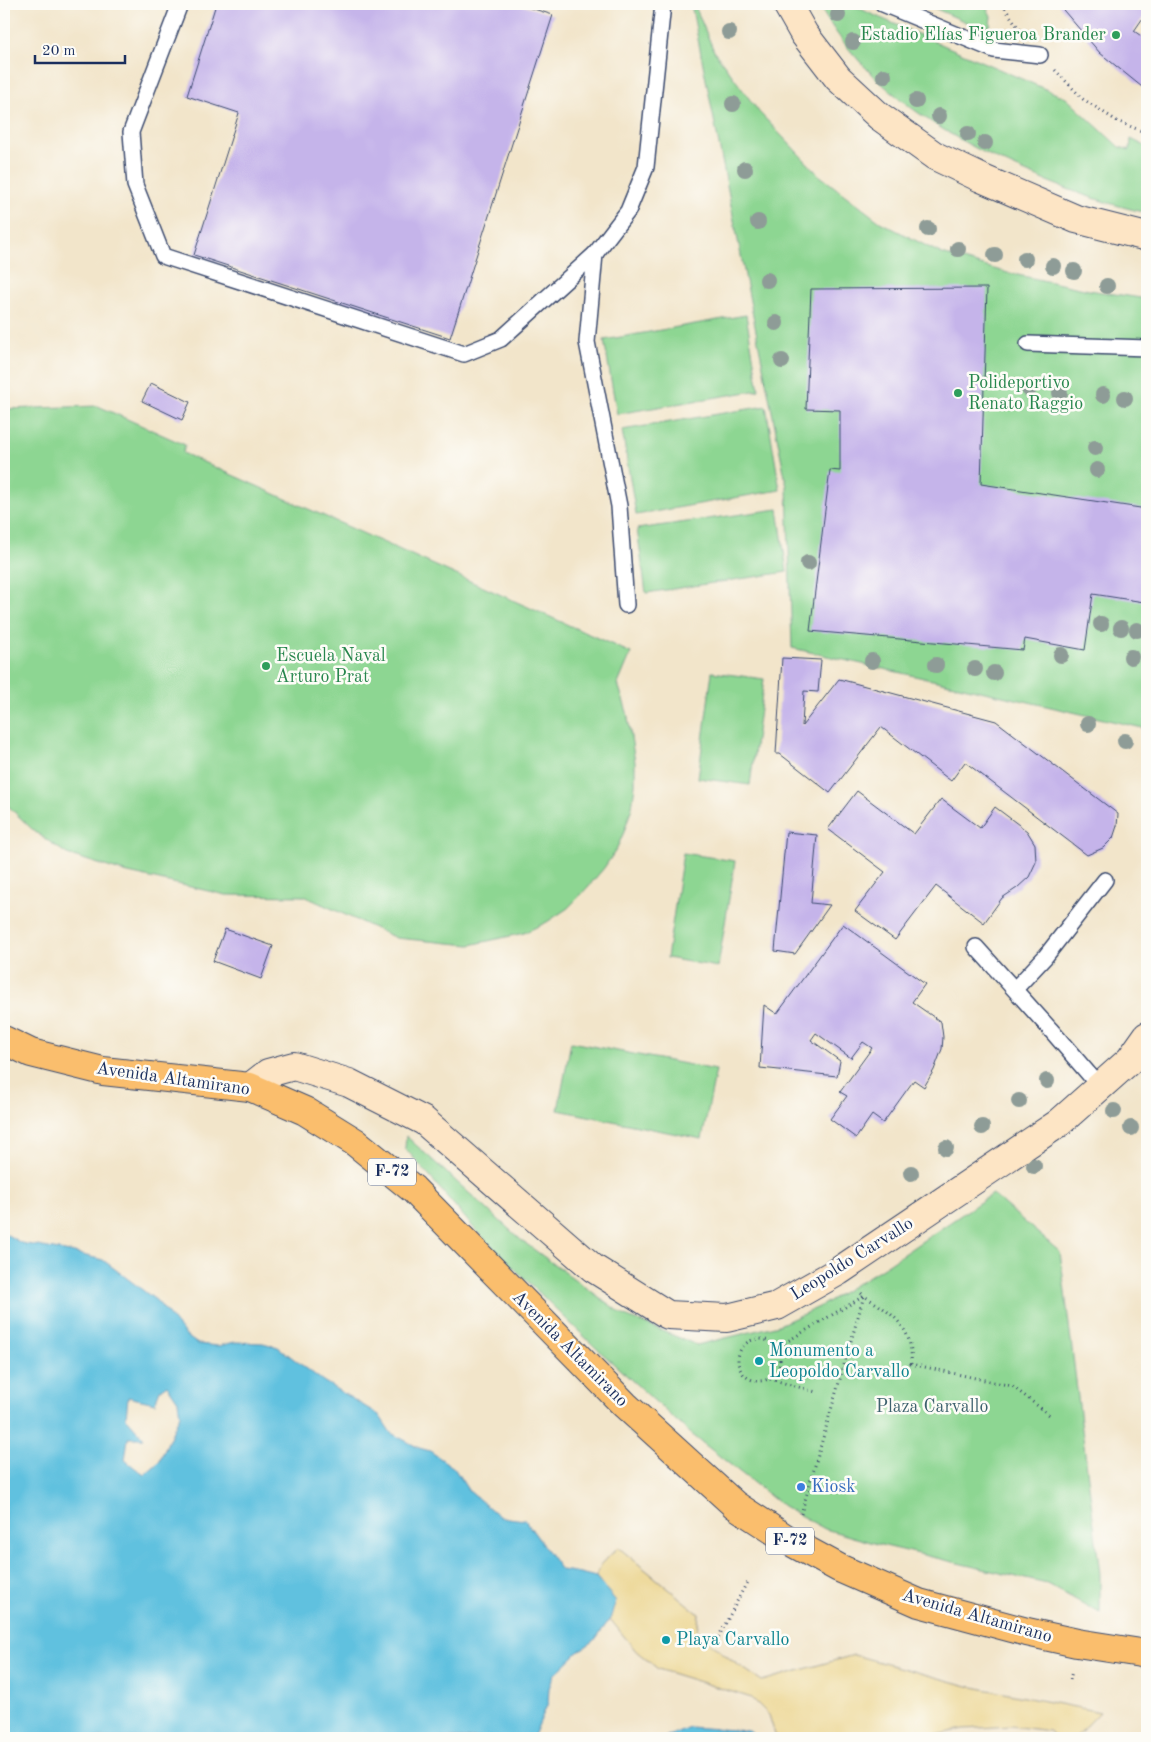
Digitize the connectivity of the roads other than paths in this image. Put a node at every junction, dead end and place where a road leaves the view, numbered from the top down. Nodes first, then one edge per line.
1 (180, 4) edge
2 (663, 4) edge
3 (787, 4) edge
4 (883, 4) edge
5 (1040, 55) road end
6 (1147, 237) edge
7 (595, 254) junction
8 (1028, 344) dead end
9 (1147, 348) edge
10 (626, 605) dead end
11 (1106, 880) dead end
12 (976, 947) dead end
13 (1015, 989) junction
14 (1147, 1036) edge
15 (4, 1040) edge
16 (250, 1087) junction
17 (1100, 1087) junction
18 (1147, 1654) edge

1 - 7 lane
2 - 7 lane
3 - 6 street
4 - 5 lane
7 - 10 lane
8 - 9 lane
11 - 13 lane
12 - 13 lane
13 - 17 lane
14 - 17 street, Leopoldo Carvallo
15 - 16 main road, Avenida Altamirano / F-72
16 - 17 street, Leopoldo Carvallo
16 - 18 main road, Avenida Altamirano / F-72

